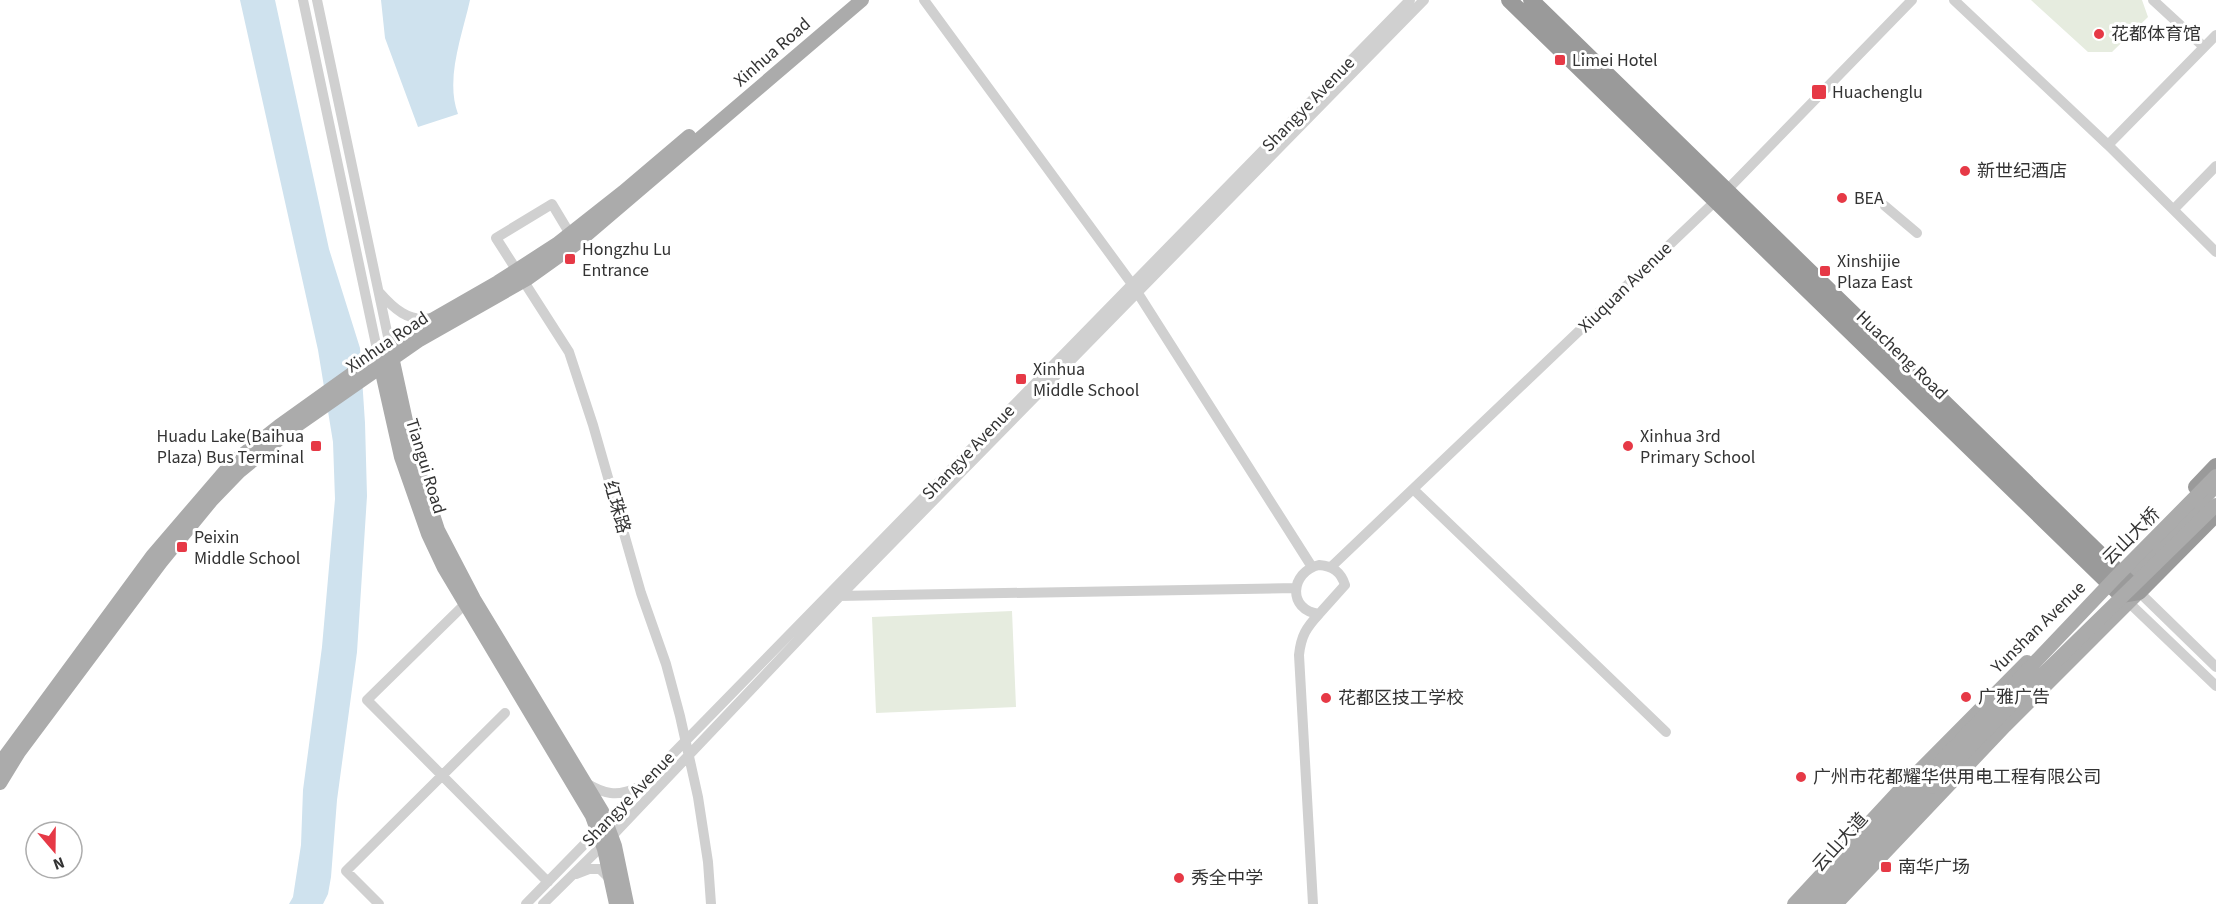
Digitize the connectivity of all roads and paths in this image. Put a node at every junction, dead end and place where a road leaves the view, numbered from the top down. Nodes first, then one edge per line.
1 (303, 0) edge
2 (317, 0) edge
3 (848, 0) edge
4 (862, 0) edge
5 (924, 0) edge
6 (1410, 0) edge
7 (1424, 0) edge
8 (1509, 0) edge
9 (1531, 0) edge
10 (1912, 0) edge
11 (1954, 0) edge
12 (2153, 0) edge
13 (2216, 35) edge
14 (2204, 47) junction
15 (2108, 145) junction
16 (2216, 166) edge
17 (1721, 196) junction
18 (1885, 206) dead end
19 (2174, 209) junction
20 (1917, 233) dead end
21 (573, 239) junction
22 (2216, 252) edge
23 (521, 276) junction
24 (1135, 288) junction
25 (378, 291) junction
26 (435, 317) junction
27 (386, 356) junction
28 (319, 404) junction
29 (2216, 466) edge
30 (2216, 476) edge
31 (2216, 486) edge
32 (1413, 489) junction
33 (2216, 496) edge
34 (2216, 505) edge
35 (2216, 514) edge
36 (2192, 539) junction
37 (1311, 567) junction
38 (1331, 567) junction
39 (2123, 587) junction
40 (1296, 588) junction
41 (840, 596) junction
42 (826, 597) junction
43 (469, 602) junction
44 (1318, 614) junction
45 (2216, 667) edge
46 (2216, 687) edge
47 (505, 713) dead end
48 (1666, 732) dead end
49 (685, 741) junction
50 (688, 755) junction
51 (0, 763) edge
52 (443, 776) junction
53 (0, 783) edge
54 (586, 783) junction
55 (644, 783) junction
56 (1927, 783) junction
57 (603, 826) junction
58 (608, 840) junction
59 (570, 877) junction
60 (611, 880) junction
61 (548, 882) junction
62 (379, 904) edge
63 (526, 904) edge
64 (543, 904) edge
65 (615, 904) edge
66 (627, 904) edge
67 (711, 904) edge
68 (1313, 904) edge
69 (1794, 904) edge
70 (1810, 904) edge
71 (1824, 904) edge
72 (1836, 904) edge

1 - 27 street, Tiangui Road
2 - 25 street, Tiangui Road
3 - 21 main road, Xinhua Road
4 - 21 main road, Xinhua Road
5 - 24 street
6 - 24 street, Shangye Avenue
7 - 24 street, Shangye Avenue
8 - 17 highway, Huacheng Road
9 - 17 highway, Huacheng Road
10 - 17 street, Xiuquan Avenue
11 - 15 street
12 - 14 street
13 - 14 street
14 - 15 street
15 - 19 street
16 - 19 street
17 - 32 street, Xiuquan Avenue
17 - 39 highway, Huacheng Road
18 - 20 street
19 - 22 street
21 - 23 main road, Xinhua Road
21 - 23 street, 红珠路
23 - 26 main road, Xinhua Road
23 - 27 main road, Xinhua Road
23 - 49 street, 红珠路
24 - 37 street
24 - 41 street, Shangye Avenue
24 - 42 street, Shangye Avenue
25 - 26 street
25 - 27 street, Tiangui Road
26 - 27 main road, Xinhua Road
27 - 28 main road, Xinhua Road
27 - 43 main road, Tiangui Road
28 - 51 main road, Xinhua Road
28 - 53 main road, Xinhua Road
29 - 39 highway
30 - 56 main road, 云山大桥, bridge
31 - 39 main road
32 - 38 street, Xiuquan Avenue
32 - 48 street
33 - 36 main road
34 - 56 main road, bridge
35 - 36 highway
36 - 39 highway
37 - 38 street
37 - 40 street
38 - 44 street
39 - 45 street, Huacheng Road
39 - 46 street, Huacheng Road
39 - 69 main road, Yunshan Avenue
39 - 72 main road
40 - 41 street
40 - 44 street
41 - 42 street
41 - 50 street, Shangye Avenue
42 - 49 street, Shangye Avenue
43 - 52 street
43 - 54 main road, Tiangui Road
43 - 57 main road, Tiangui Road
44 - 68 street
47 - 52 street
49 - 50 street, 红珠路
49 - 55 street, Shangye Avenue
50 - 58 street, Shangye Avenue
50 - 67 street, 红珠路
52 - 61 street
52 - 62 street
54 - 55 street
54 - 57 main road, Tiangui Road
55 - 57 street, Shangye Avenue
56 - 70 main road, 云山大道
56 - 71 main road, 云山大道
57 - 58 main road, Tiangui Road
57 - 61 street, Shangye Avenue
58 - 59 street, Shangye Avenue
58 - 60 main road, Tiangui Road
58 - 66 main road, Tiangui Road
59 - 60 street
59 - 64 street, Shangye Avenue
60 - 65 main road, Tiangui Road
61 - 63 street, Shangye Avenue

